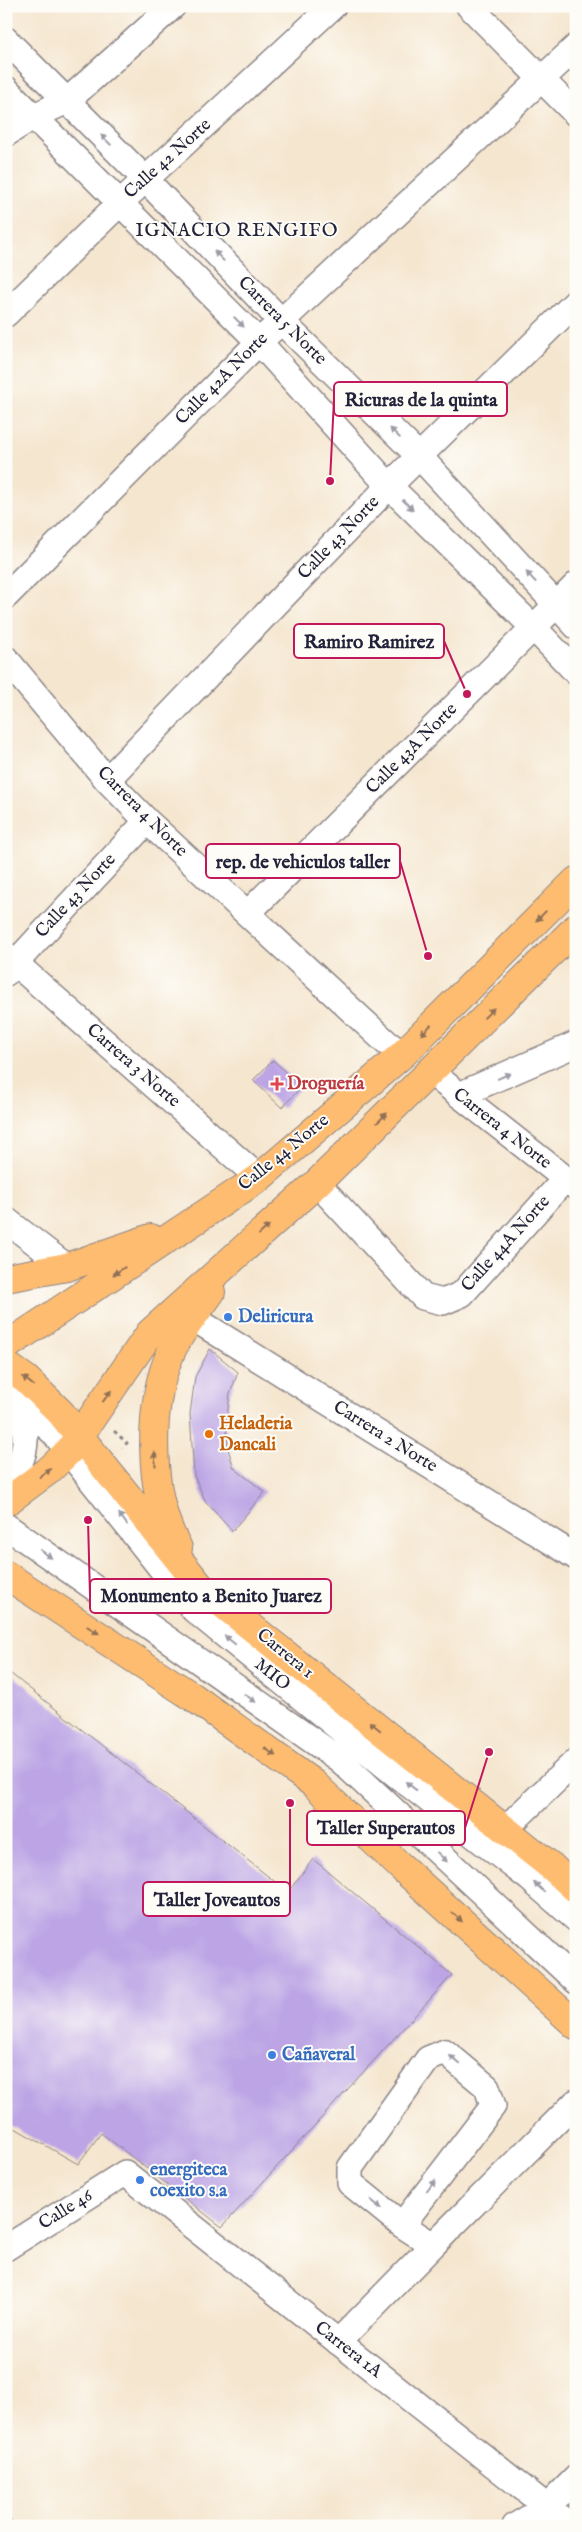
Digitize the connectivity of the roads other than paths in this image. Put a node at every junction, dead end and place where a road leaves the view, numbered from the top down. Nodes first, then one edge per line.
1 (173, 6) edge
2 (333, 6) edge
3 (469, 6) edge
4 (6, 40) edge
5 (576, 47) edge
6 (541, 80) junction
7 (6, 89) edge
8 (67, 101) junction
9 (576, 114) edge
10 (34, 116) junction
11 (6, 134) edge
12 (146, 180) junction
13 (121, 202) junction
14 (576, 302) edge
15 (6, 314) edge
16 (281, 321) junction
17 (259, 342) junction
18 (419, 456) junction
19 (389, 486) junction
20 (576, 585) edge
21 (6, 596) edge
22 (557, 604) junction
23 (576, 626) edge
24 (534, 628) junction
25 (6, 659) edge
26 (576, 672) edge
27 (107, 780) junction
28 (147, 821) junction
29 (576, 881) edge
30 (248, 913) junction
31 (576, 928) edge
32 (9, 963) edge
33 (576, 1044) edge
34 (403, 1054) junction
35 (429, 1071) junction
36 (459, 1095) junction
37 (259, 1178) junction
38 (317, 1183) junction
39 (570, 1183) edge
40 (217, 1204) junction
41 (6, 1220) edge
42 (239, 1253) junction
43 (67, 1267) junction
44 (6, 1278) edge
45 (193, 1318) junction
46 (6, 1346) edge
47 (6, 1365) edge
48 (6, 1394) edge
49 (75, 1444) junction
50 (6, 1480) edge
51 (6, 1502) edge
52 (6, 1526) edge
53 (576, 1557) edge
54 (6, 1575) edge
55 (200, 1586) junction
56 (6, 1598) edge
57 (51, 1605) junction
58 (576, 1762) edge
59 (504, 1830) junction
60 (576, 1889) edge
61 (576, 1919) edge
62 (576, 1981) edge
63 (576, 2025) edge
64 (576, 2102) edge
65 (125, 2173) joint
66 (402, 2225) junction
67 (433, 2245) junction
68 (6, 2248) edge
69 (338, 2342) junction
70 (576, 2478) edge
71 (547, 2507) junction
72 (514, 2526) edge
73 (572, 2526) edge

1 - 8 street
2 - 12 street, Calle 42 Norte
3 - 6 street
4 - 8 street, Carrera 5 Norte
5 - 6 street, Calle 42A Norte
6 - 9 street
6 - 16 street, Calle 42A Norte
7 - 10 street, Carrera 5 Norte
8 - 10 street
12 -> 8 street, Carrera 5 Norte
10 - 11 street
10 - 13 street, Carrera 5 Norte
12 - 13 street, Calle 42 Norte
16 -> 12 street, Carrera 5 Norte
13 - 15 street, Calle 42 Norte
13 -> 17 street, Carrera 5 Norte
14 - 18 street, Calle 43 Norte
16 - 17 street, Calle 42A Norte
18 -> 16 street, Carrera 5 Norte
17 - 19 street, Carrera 5 Norte
17 - 21 street, Calle 42A Norte
18 - 19 street, Calle 43 Norte
22 -> 18 street, Carrera 5 Norte
19 -> 24 street, Carrera 5 Norte
19 - 27 street, Calle 43 Norte
20 - 22 street, Calle 43A Norte
22 - 23 street, Carrera 5 Norte
22 - 24 street, Calle 43A Norte
24 - 26 street, Carrera 5 Norte
24 - 30 street, Calle 43A Norte
25 - 27 street, Carrera 4 Norte
27 - 28 street, Carrera 4 Norte
28 - 30 street, Carrera 4 Norte
28 - 32 street, Calle 43 Norte
29 -> 34 main road, Calle 44 Norte
30 - 34 street, Carrera 4 Norte
35 -> 31 main road
32 - 37 street, Carrera 3 Norte
36 -> 33 street
34 - 37 main road, Calle 44 Norte
35 - 36 street, Carrera 4 Norte
38 -> 35 main road
36 - 39 street, Carrera 4 Norte
37 - 40 main road, Calle 44 Norte
38 - 39 street, Calle 44A Norte
42 -> 38 main road
40 - 43 main road
40 -> 46 main road, Calle 44 Norte
41 - 43 street
42 - 45 main road
49 -> 42 main road
43 - 44 main road
45 - 53 street, Carrera 2 Norte
55 -> 45 main road
49 -> 47 main road, Carrera 1
48 - 49 street, MIO
48 - 50 street
51 -> 49 main road
49 - 55 main road, Carrera 1
61 -> 49 street, MIO
52 -> 62 street, MIO
54 - 57 main road
59 -> 55 main road, Carrera 1
56 - 57 main road
57 -> 63 main road
58 - 59 street
59 - 60 main road, Carrera 1
64 - 67 street
65 - 68 street, Calle 46
65 - 69 street, Carrera 1A
66 -> 66 street
66 - 67 street
67 - 69 street
69 - 71 street, Carrera 1A
70 - 71 street
71 - 72 street
71 - 73 street, Carrera 1A

